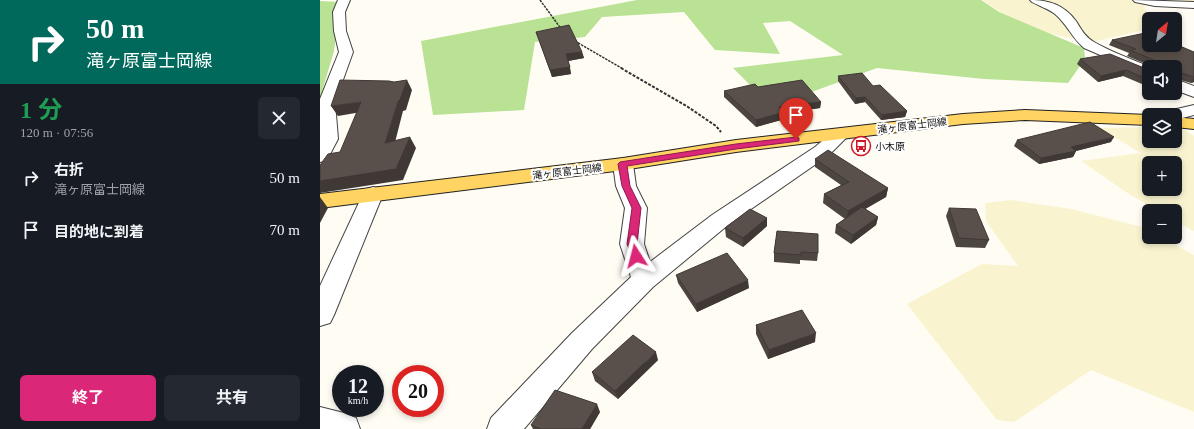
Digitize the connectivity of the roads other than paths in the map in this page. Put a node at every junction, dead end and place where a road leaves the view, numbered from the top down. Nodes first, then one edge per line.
1 (344, 0) edge
2 (1036, 0) edge
3 (1139, 0) edge
4 (1194, 5) edge
5 (1142, 69) edge
6 (1182, 87) edge
7 (1194, 92) edge
8 (1142, 120) edge
9 (841, 134) junction
10 (320, 156) edge
11 (622, 164) junction
12 (373, 194) junction
13 (320, 201) edge
14 (644, 280) junction
15 (320, 315) edge
16 (320, 423) edge
17 (344, 429) edge
18 (503, 429) edge

1 - 10 street
2 - 5 street
3 - 4 street
6 - 7 street
8 - 9 main road, 滝ヶ原富士岡線
9 - 11 main road, 滝ヶ原富士岡線
9 - 14 street
11 - 12 main road, 滝ヶ原富士岡線
11 - 14 street
12 - 13 main road, 滝ヶ原富士岡線
12 - 15 street
14 - 18 street
16 - 17 street

